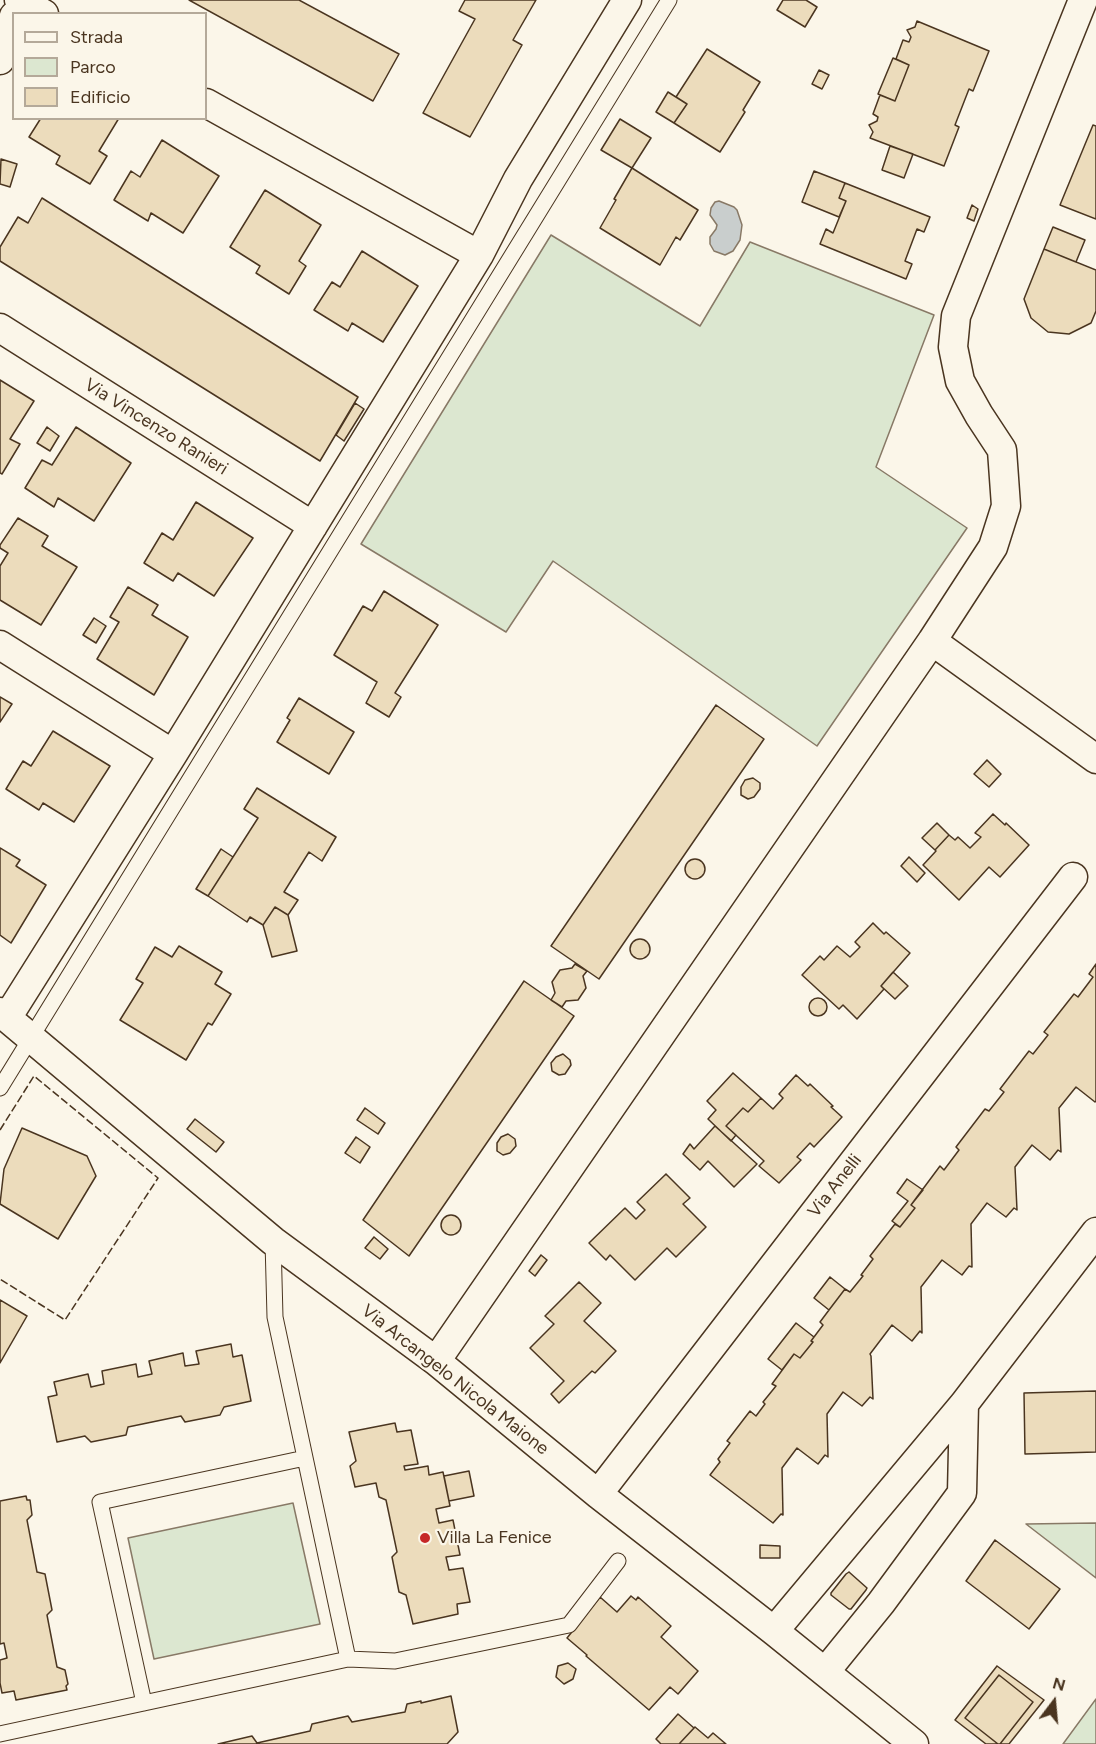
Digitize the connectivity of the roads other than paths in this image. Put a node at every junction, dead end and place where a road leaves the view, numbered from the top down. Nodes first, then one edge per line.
1 (19, 0) edge
2 (627, 0) edge
3 (669, 0) edge
4 (1083, 0) edge
5 (40, 12) edge
6 (12, 21) edge
7 (0, 60) edge
8 (207, 104) edge
9 (479, 255) junction
10 (0, 328) edge
11 (313, 526) junction
12 (932, 640) junction
13 (0, 645) edge
14 (173, 754) junction
15 (1096, 759) edge
16 (1073, 877) dead end
17 (4, 1015) edge
18 (31, 1037) junction
19 (0, 1088) edge
20 (1096, 1232) edge
21 (273, 1241) junction
22 (436, 1361) junction
23 (964, 1404) junction
24 (305, 1458) junction
25 (598, 1494) junction
26 (618, 1561) dead end
27 (774, 1631) junction
28 (348, 1659) junction
29 (825, 1672) junction
30 (144, 1703) junction
31 (0, 1734) edge
32 (914, 1744) edge

1 - 5 street
2 - 9 street
3 - 18 lane
4 - 12 street
6 - 7 street
8 - 9 street
9 - 11 street
10 - 11 street, Via Vincenzo Ranieri
11 - 14 street
12 - 15 street
12 - 22 street
13 - 14 street
14 - 17 street
16 - 25 street, Via Anelli
17 - 18 street, Via Arcangelo Nicola Maione
18 - 19 lane
18 - 21 street, Via Arcangelo Nicola Maione
20 - 23 street
21 - 22 street, Via Arcangelo Nicola Maione
21 - 24 lane
22 - 25 street, Via Arcangelo Nicola Maione
23 - 27 street
23 - 29 street
24 - 28 lane
24 - 30 lane
25 - 27 street, Via Arcangelo Nicola Maione
26 - 28 lane
27 - 29 street, Via Arcangelo Nicola Maione
28 - 30 lane
29 - 32 street, Via Arcangelo Nicola Maione
30 - 31 lane

